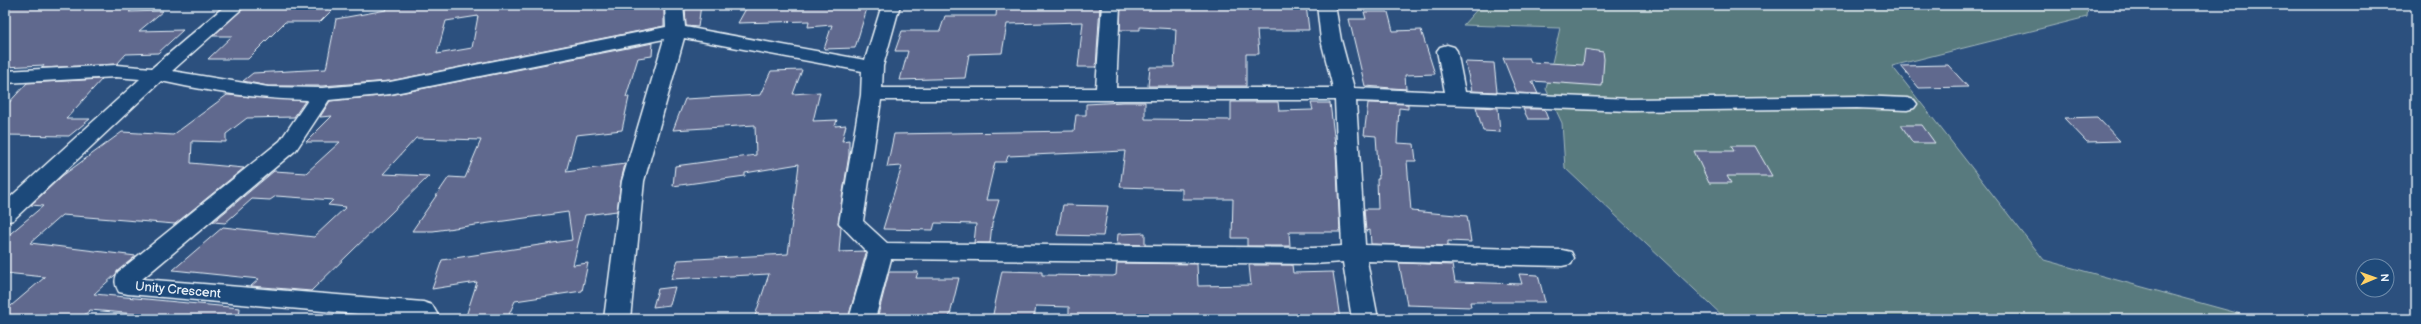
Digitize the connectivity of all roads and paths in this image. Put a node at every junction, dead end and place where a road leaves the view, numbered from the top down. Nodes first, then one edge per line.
1 (237, 5) edge
2 (674, 5) edge
3 (891, 5) edge
4 (1112, 5) edge
5 (1326, 5) edge
6 (676, 31) junction
7 (1447, 51) dead end
8 (873, 67) junction
9 (157, 74) junction
10 (5, 77) edge
11 (1106, 93) junction
12 (322, 94) junction
13 (874, 94) junction
14 (1345, 94) junction
15 (1456, 98) junction
16 (1907, 104) dead end
17 (5, 215) edge
18 (882, 251) junction
19 (1354, 253) junction
20 (1562, 258) dead end
21 (427, 319) edge
22 (617, 319) edge
23 (862, 319) edge
24 (1365, 319) edge

1 - 9 street
2 - 6 street
3 - 8 street
4 - 11 street
5 - 14 street
6 - 8 street
6 - 12 street
6 - 22 street
7 - 15 street
8 - 13 street
9 - 10 street
9 - 12 street
9 - 17 street
11 - 13 street
11 - 14 street
12 - 21 street, Unity Crescent
13 - 18 street
14 - 15 street
14 - 19 street
15 - 16 street
18 - 19 street
18 - 23 street
19 - 20 street
19 - 24 street

